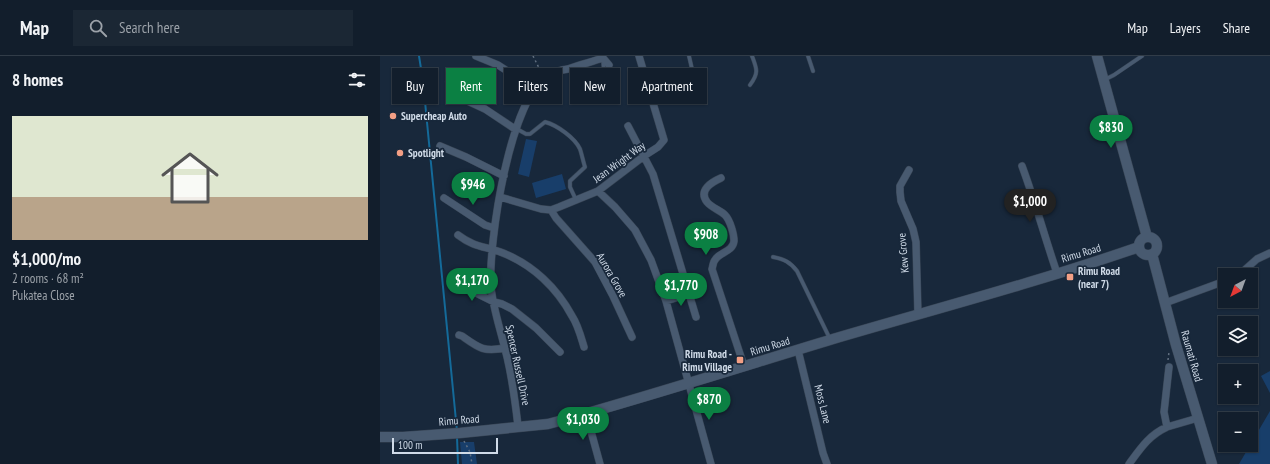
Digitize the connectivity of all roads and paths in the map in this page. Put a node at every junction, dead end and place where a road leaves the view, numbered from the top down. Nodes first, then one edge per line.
1 (476, 56) edge
2 (533, 56) edge
3 (639, 56) edge
4 (689, 56) edge
5 (752, 56) edge
6 (808, 56) edge
7 (1097, 56) edge
8 (1142, 56) edge
9 (603, 57) edge
10 (609, 65) dead end
11 (504, 68) edge
12 (539, 68) edge
13 (604, 68) edge
14 (692, 68) edge
15 (562, 70) edge
16 (813, 71) dead end
17 (1103, 80) junction
18 (750, 84) dead end
19 (474, 104) edge
20 (526, 104) edge
21 (628, 126) dead end
22 (515, 129) junction
23 (440, 146) dead end
24 (644, 156) junction
25 (1022, 166) dead end
26 (909, 170) dead end
27 (504, 176) junction
28 (721, 178) dead end
29 (598, 191) junction
30 (500, 197) junction
31 (444, 198) dead end
32 (576, 200) junction
33 (551, 210) junction
34 (494, 228) junction
35 (458, 235) dead end
36 (1147, 237) junction
37 (1139, 247) junction
38 (492, 250) junction
39 (1270, 253) edge
40 (1152, 254) junction
41 (773, 257) dead end
42 (1247, 268) edge
43 (1057, 273) junction
44 (1218, 284) edge
45 (460, 285) dead end
46 (689, 294) junction
47 (666, 301) junction
48 (494, 302) junction
49 (1165, 303) junction
50 (918, 314) junction
51 (696, 317) dead end
52 (459, 335) dead end
53 (632, 337) dead end
54 (831, 340) junction
55 (584, 347) dead end
56 (505, 348) junction
57 (798, 350) junction
58 (560, 352) dead end
59 (744, 366) junction
60 (1169, 367) dead end
61 (688, 384) junction
62 (586, 413) junction
63 (1198, 418) junction
64 (518, 426) junction
65 (1167, 427) junction
66 (460, 433) junction
67 (403, 434) junction
68 (380, 437) edge
69 (380, 443) edge
70 (472, 464) edge
71 (600, 464) edge
72 (711, 464) edge
73 (827, 464) edge
74 (1129, 464) edge
75 (1212, 464) edge

1 - 11 street
2 - 12 path
3 - 24 street, Jean Wright Way
4 - 14 lane
5 - 18 lane
6 - 16 lane
7 - 17 main road
8 - 17 lane
9 - 10 street
9 - 13 lane
9 - 15 street, Spencer Russell Drive
17 - 36 main road
19 - 22 street
20 - 22 street, Spencer Russell Drive
21 - 24 street
22 - 27 street, Spencer Russell Drive
22 - 32 lane
23 - 27 street
24 - 29 street, Jean Wright Way
24 - 46 street
25 - 43 street
26 - 50 street, Kew Grove
27 - 30 street, Spencer Russell Drive
28 - 59 street
29 - 32 street, Jean Wright Way
29 - 47 street
30 - 33 street
30 - 34 street, Spencer Russell Drive
31 - 34 street
32 - 33 street, Jean Wright Way
33 - 53 street, Aurora Grove
34 - 38 street, Spencer Russell Drive
35 - 38 street
36 - 37 main road
36 - 40 main road
37 - 40 main road
37 - 43 main road, Rimu Road
38 - 48 street, Spencer Russell Drive
38 - 55 street
39 - 42 street
40 - 49 main road, Raumati Road
41 - 54 lane
43 - 50 main road, Rimu Road
44 - 49 street
45 - 48 street
46 - 47 street
46 - 51 street
47 - 61 street
48 - 56 street, Spencer Russell Drive
48 - 58 street
49 - 63 main road, Raumati Road
50 - 54 main road, Rimu Road
52 - 56 street
54 - 57 main road, Rimu Road
56 - 64 street, Spencer Russell Drive
57 - 59 main road, Rimu Road
57 - 73 street, Moss Lane
59 - 61 main road, Rimu Road
60 - 65 street
61 - 62 main road, Rimu Road
61 - 72 street
62 - 64 main road, Rimu Road
62 - 71 street
63 - 65 street
63 - 75 main road, Raumati Road
64 - 66 main road, Rimu Road
65 - 74 street
66 - 67 main road, Rimu Road
66 - 70 path
67 - 68 main road, Rimu Road
67 - 69 main road, Rimu Road

